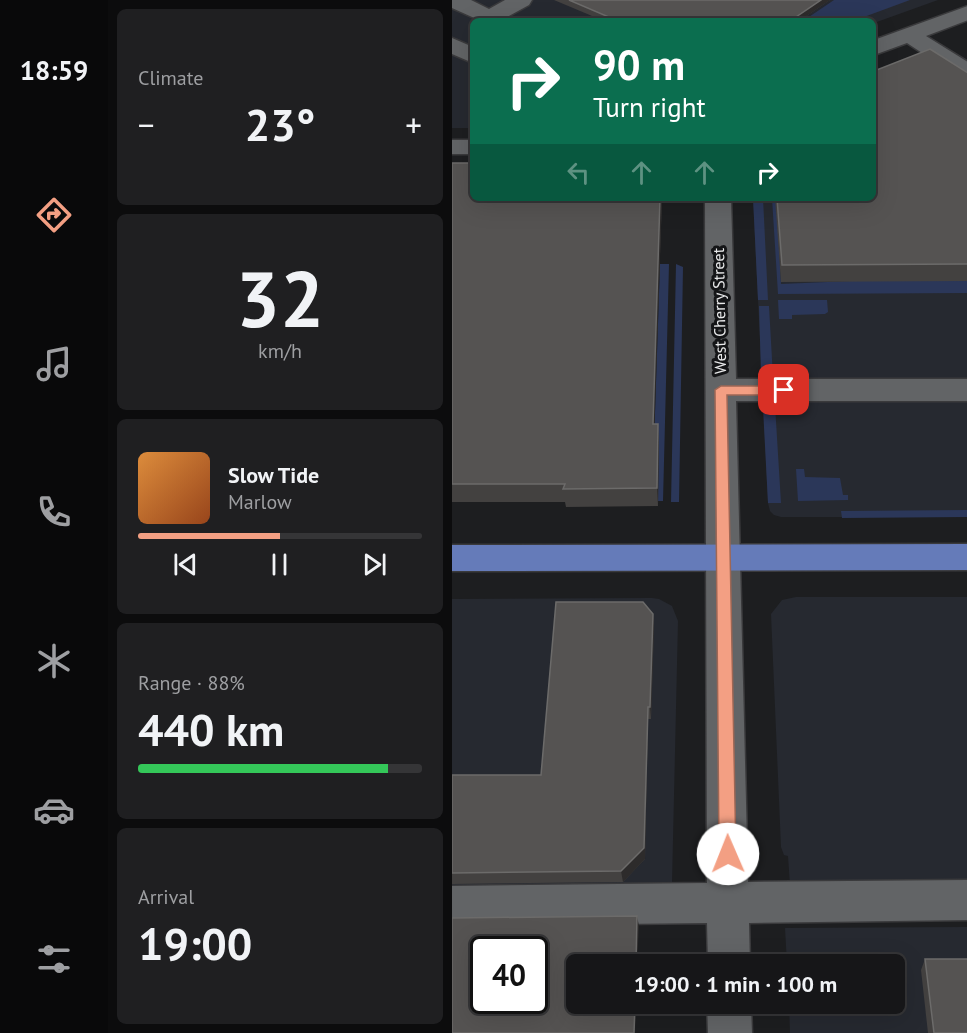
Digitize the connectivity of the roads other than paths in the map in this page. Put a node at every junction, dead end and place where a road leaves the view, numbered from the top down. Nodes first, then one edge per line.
1 (453, 0) edge
2 (521, 0) edge
3 (968, 12) edge
4 (497, 16) edge
5 (909, 34) junction
6 (452, 45) edge
7 (876, 47) edge
8 (470, 54) edge
9 (968, 73) edge
10 (452, 147) edge
11 (470, 147) edge
12 (718, 201) edge
13 (721, 390) junction
14 (968, 390) edge
15 (968, 557) edge
16 (452, 558) edge
17 (723, 558) junction
18 (968, 900) edge
19 (728, 902) junction
20 (452, 906) edge
21 (729, 954) edge
22 (729, 1014) edge
23 (730, 1033) edge

1 - 4 street
2 - 4 street
3 - 5 street
5 - 7 street
5 - 9 street
6 - 8 street
10 - 11 street
12 - 13 street, West Cherry Street
13 - 14 street
13 - 17 street, West Cherry Street
15 - 17 main road
16 - 17 main road
17 - 19 street, West Cherry Street
18 - 19 street
19 - 20 street
19 - 21 street, West Cherry Street
22 - 23 street

